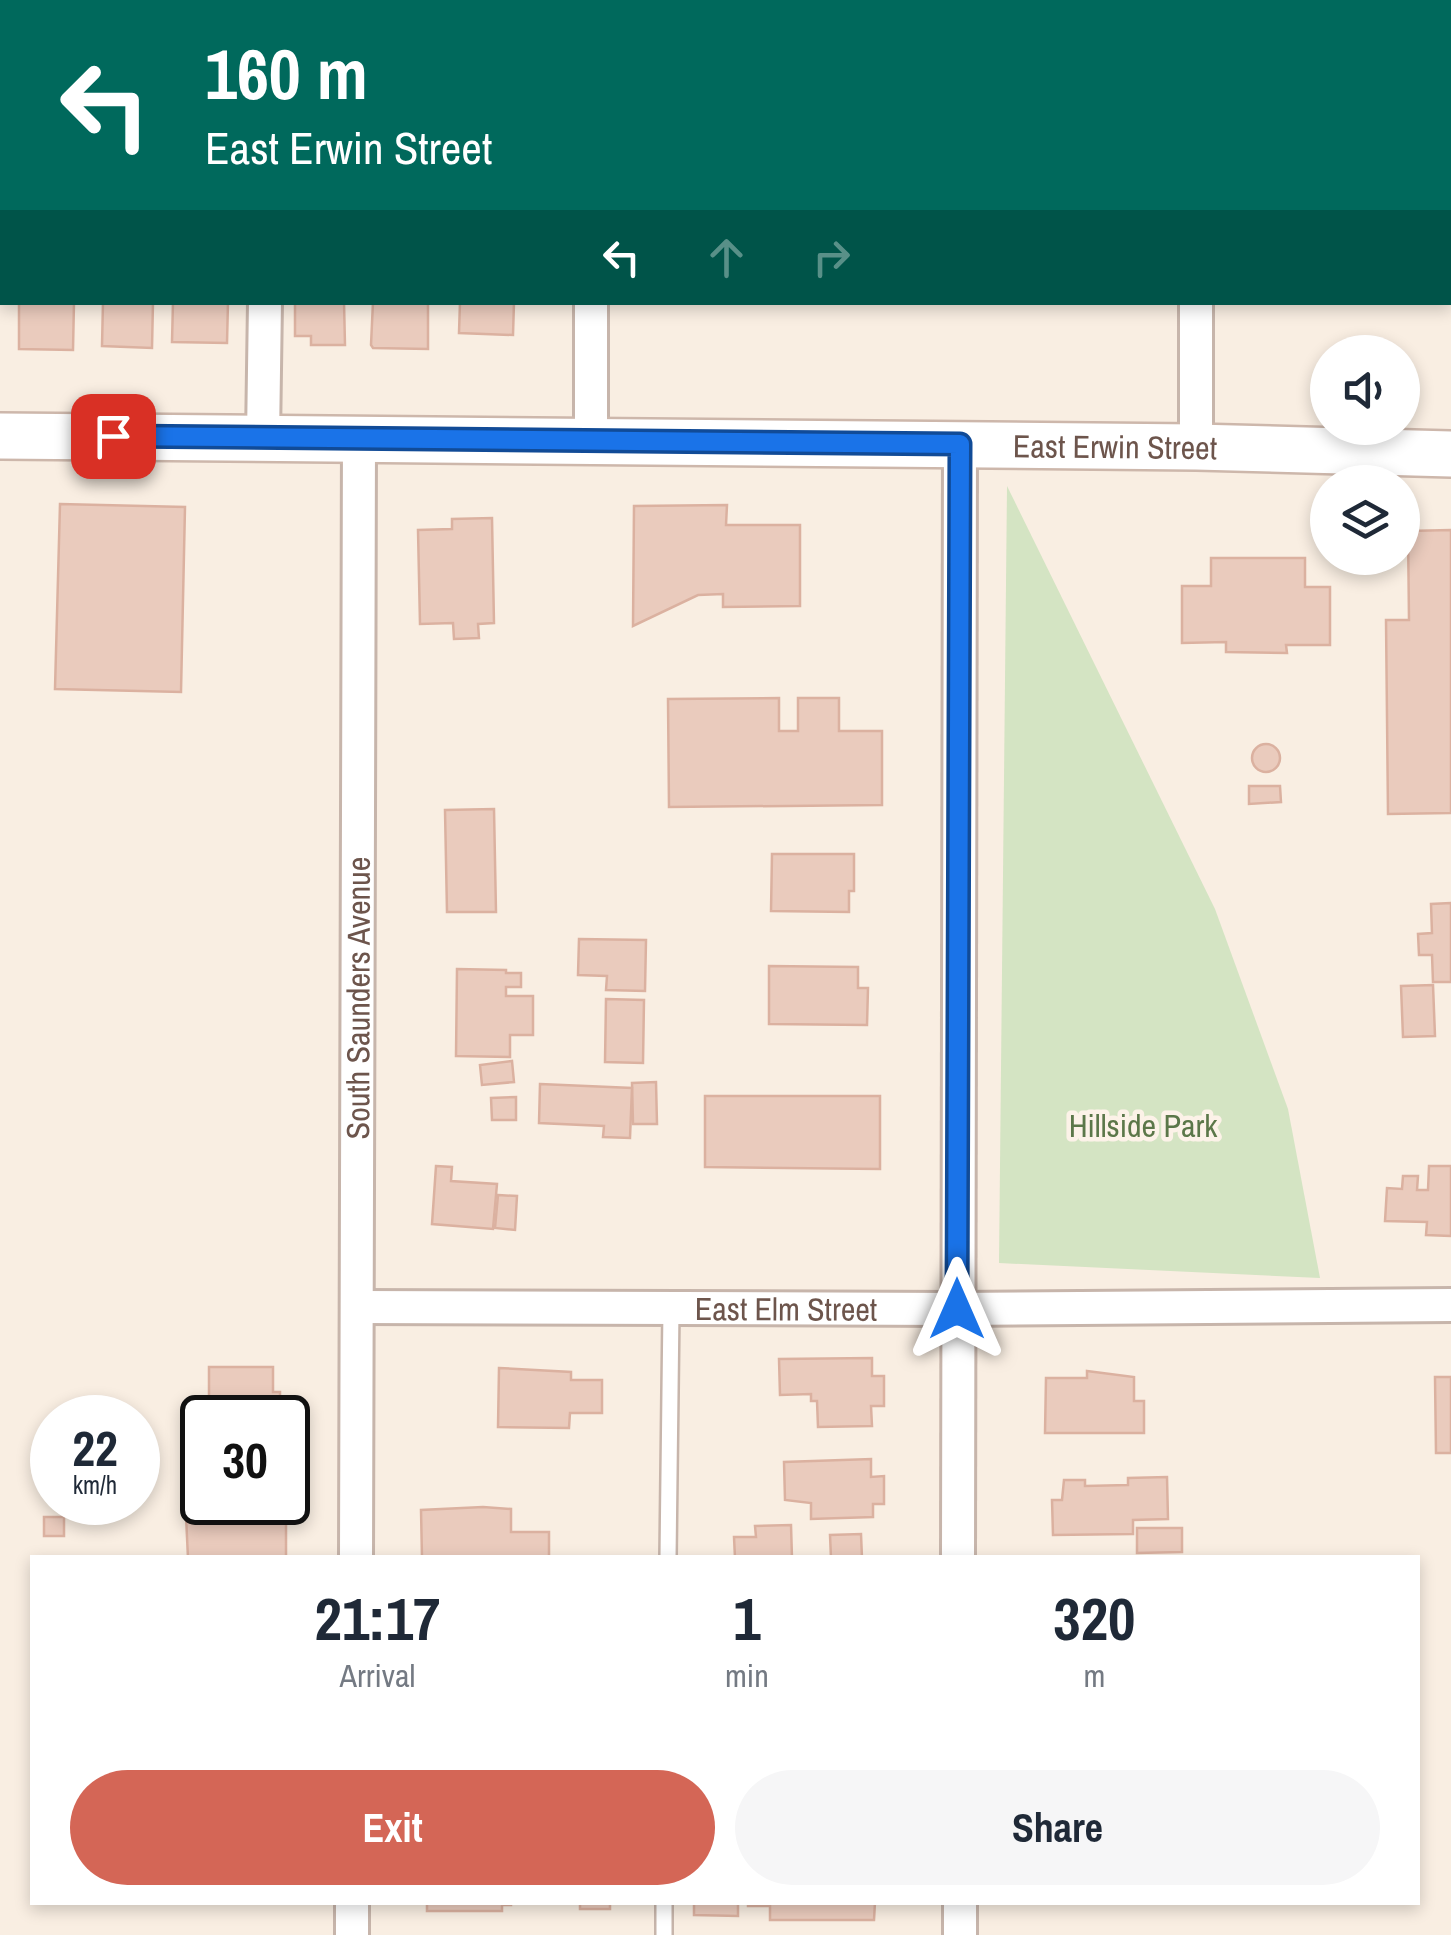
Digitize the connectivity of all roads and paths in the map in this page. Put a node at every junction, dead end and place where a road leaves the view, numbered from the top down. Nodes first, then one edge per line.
1 (265, 305) edge
2 (591, 305) edge
3 (1196, 305) edge
4 (0, 436) edge
5 (263, 437) junction
6 (359, 440) junction
7 (591, 441) junction
8 (960, 444) junction
9 (1196, 447) junction
10 (1451, 454) edge
11 (1451, 1305) edge
12 (358, 1308) junction
13 (671, 1309) junction
14 (957, 1309) junction
15 (356, 1555) edge
16 (668, 1555) edge
17 (958, 1555) edge
18 (352, 1905) edge
19 (664, 1905) edge
20 (960, 1905) edge
21 (352, 1935) edge
22 (664, 1935) edge
23 (960, 1935) edge

1 - 5 street
2 - 7 street
3 - 9 street
4 - 5 main road, East Erwin Street
5 - 6 main road, East Erwin Street
6 - 7 main road, East Erwin Street
6 - 12 street, South Saunders Avenue
7 - 8 main road, East Erwin Street
8 - 9 main road, East Erwin Street
8 - 14 street
9 - 10 main road, East Erwin Street
11 - 14 street, East Elm Street
12 - 13 street, East Elm Street
12 - 15 street, South Saunders Avenue
13 - 14 street, East Elm Street
13 - 16 lane
14 - 17 street
18 - 21 street
19 - 22 lane
20 - 23 street

